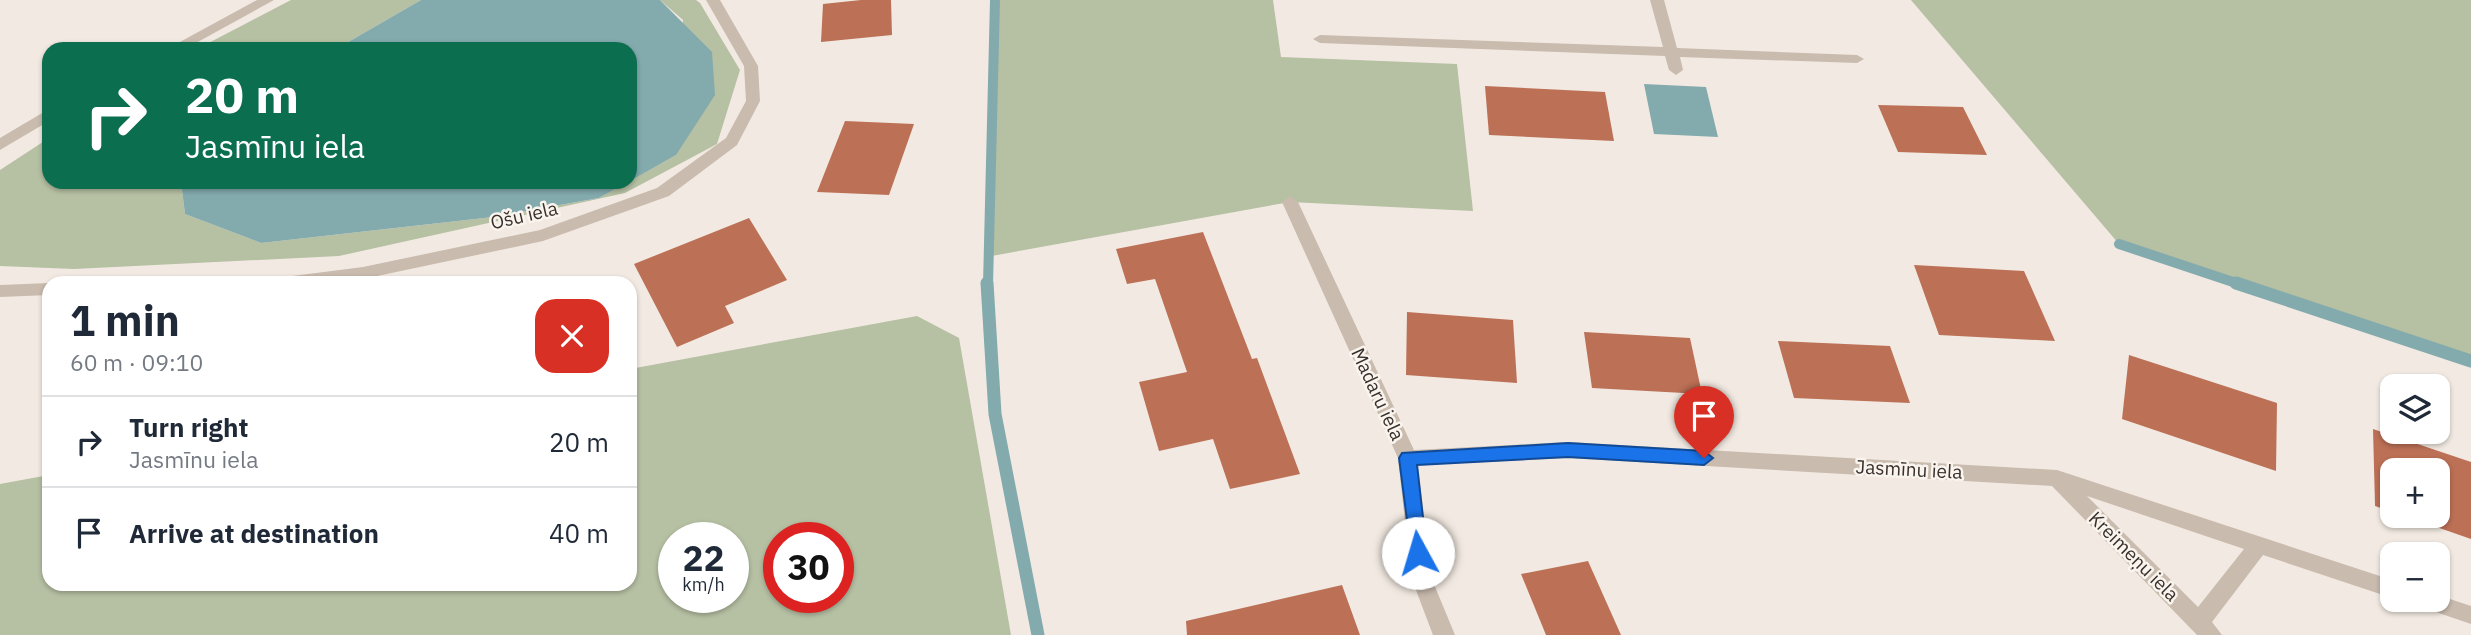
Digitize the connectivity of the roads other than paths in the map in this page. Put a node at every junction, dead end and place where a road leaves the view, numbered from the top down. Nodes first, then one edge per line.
1 (267, 0) edge
2 (713, 0) edge
3 (1657, 0) edge
4 (1320, 39) dead end
5 (187, 42) edge
6 (1669, 50) junction
7 (1857, 59) dead end
8 (1676, 70) dead end
9 (42, 118) edge
10 (0, 145) edge
11 (1290, 202) dead end
12 (340, 276) edge
13 (42, 289) edge
14 (0, 291) edge
15 (1408, 458) junction
16 (2057, 478) junction
17 (2259, 545) junction
18 (2380, 585) edge
19 (2450, 608) edge
20 (2471, 615) edge
21 (2205, 628) edge
22 (1444, 635) edge

1 - 5 street
2 - 12 street, Ošu iela
3 - 6 street
4 - 6 street
6 - 7 street
6 - 8 street
9 - 10 street
11 - 15 street, Madaru iela
13 - 14 street
15 - 16 street, Jasmīnu iela
15 - 22 street, Madaru iela
16 - 17 street, Jasmīnu iela
16 - 21 street, Kreimeņu iela
17 - 18 street, Jasmīnu iela
17 - 21 street
19 - 20 street

